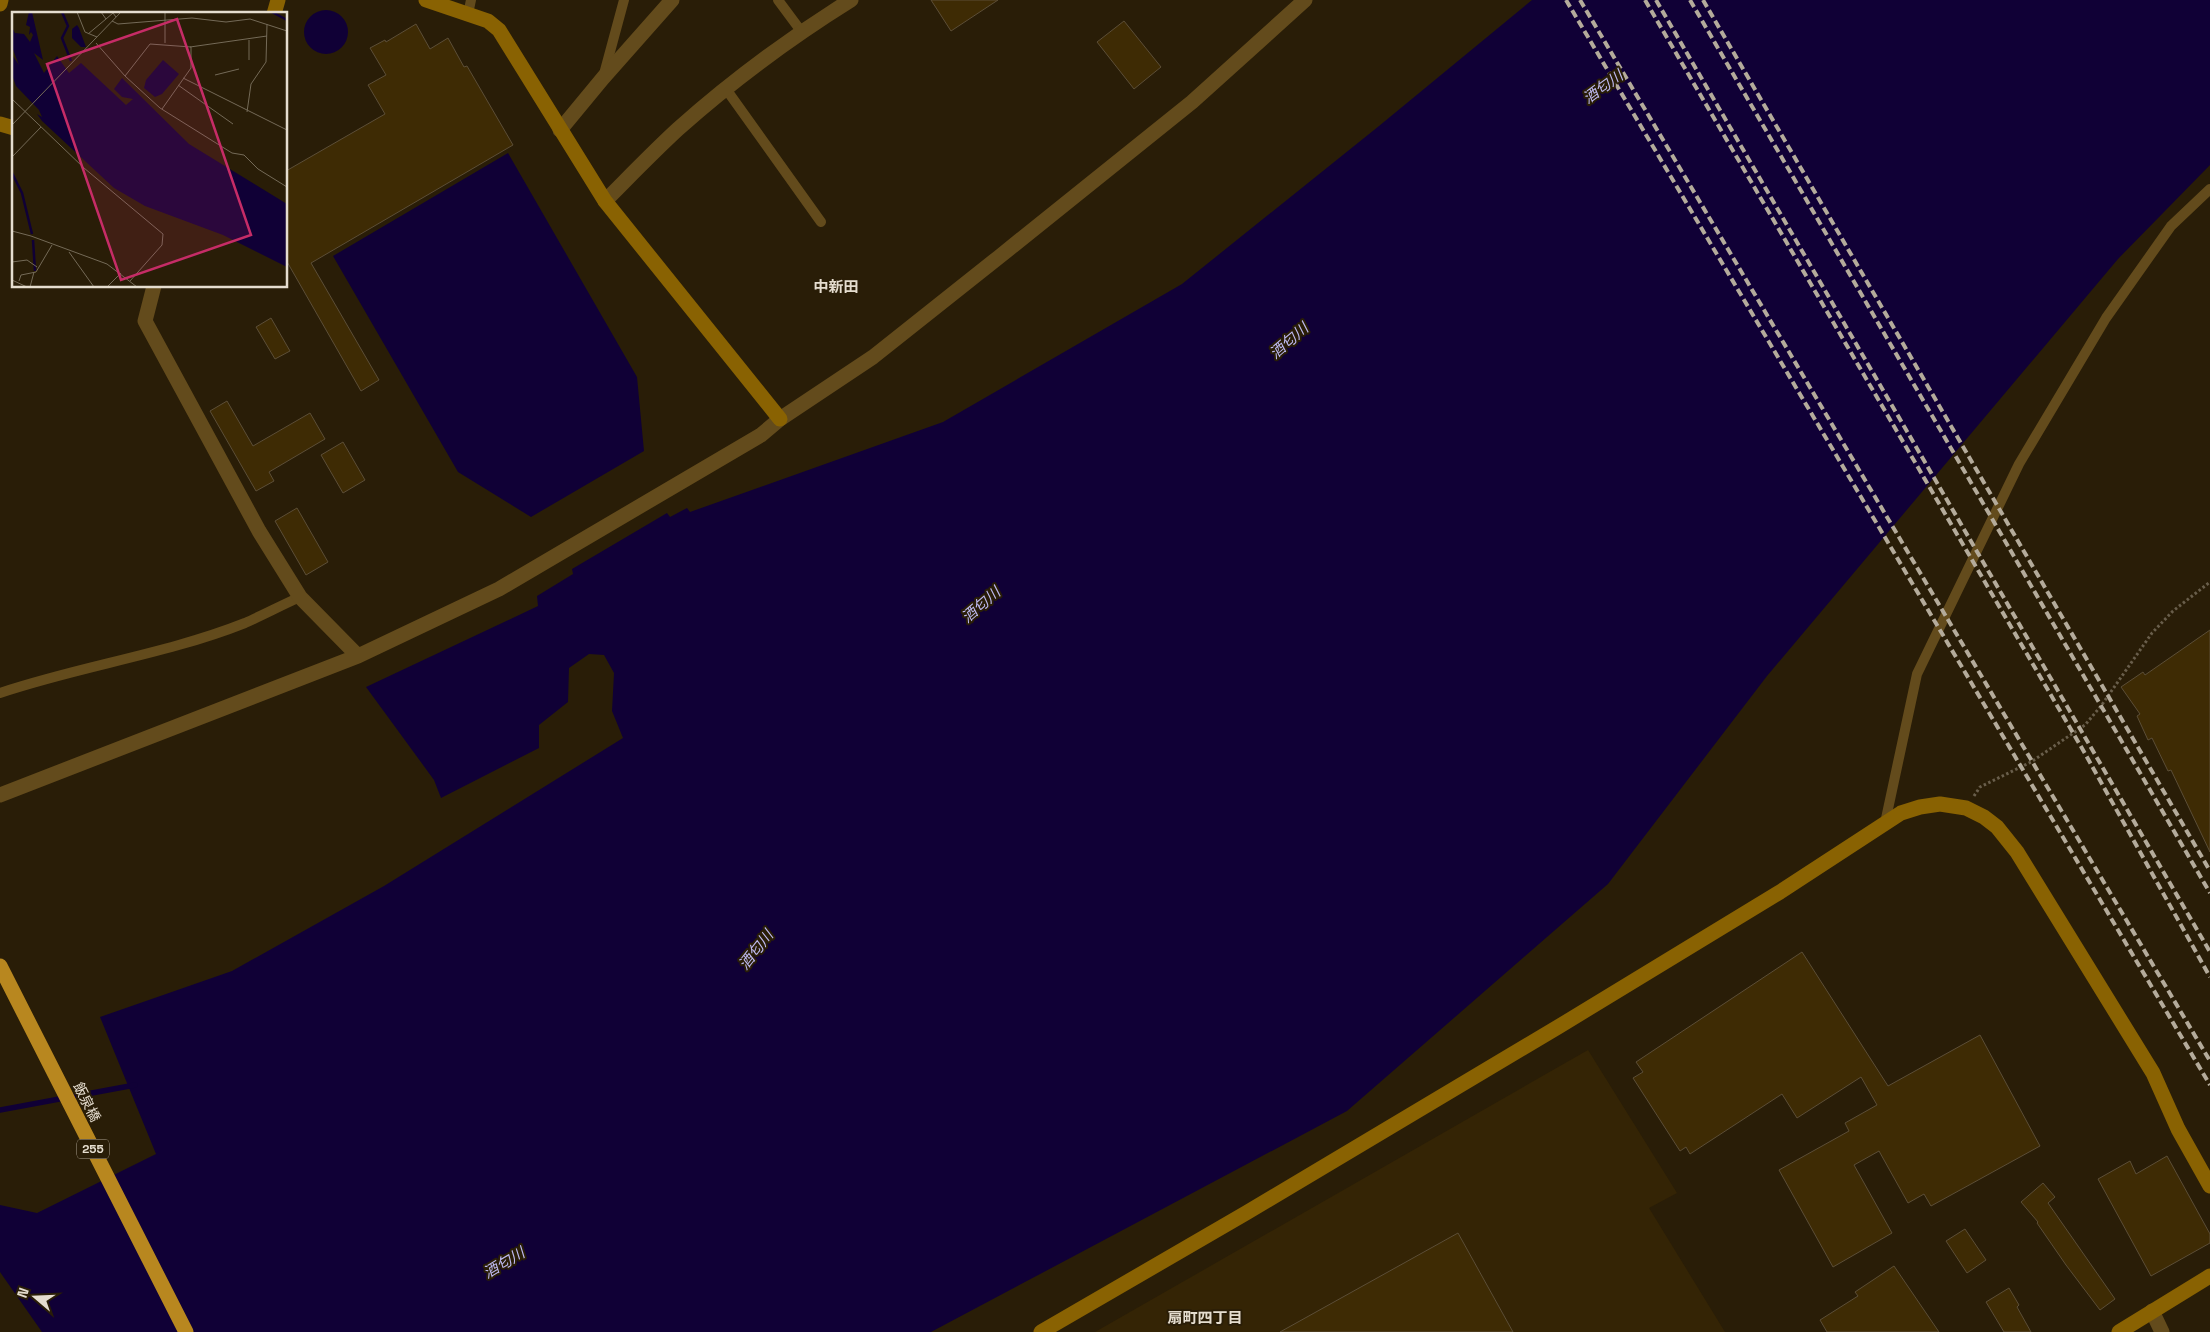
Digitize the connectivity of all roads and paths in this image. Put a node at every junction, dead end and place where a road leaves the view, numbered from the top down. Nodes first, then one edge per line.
1 (1, 0) edge
2 (426, 0) edge
3 (624, 0) edge
4 (672, 0) edge
5 (778, 0) edge
6 (852, 0) edge
7 (1305, 0) edge
8 (0, 4) edge
9 (470, 7) edge
10 (801, 32) junction
11 (603, 78) junction
12 (726, 89) junction
13 (560, 130) junction
14 (2210, 189) edge
15 (605, 201) junction
16 (821, 222) dead end
17 (153, 288) edge
18 (780, 419) junction
19 (2210, 582) edge
20 (300, 597) junction
21 (358, 656) junction
22 (0, 694) edge
23 (0, 795) edge
24 (1966, 808) junction
25 (1885, 823) junction
26 (0, 966) edge
27 (2210, 1186) edge
28 (2210, 1276) edge
29 (2152, 1311) junction
30 (186, 1332) edge
31 (1041, 1332) edge
32 (2120, 1332) edge
33 (2162, 1332) edge

1 - 8 street
2 - 9 street
3 - 11 lane
4 - 11 street
5 - 10 lane
6 - 10 street
7 - 18 street
9 - 13 street
10 - 12 street
11 - 13 street
12 - 15 street
12 - 16 lane
13 - 15 street
14 - 25 lane
15 - 18 street
17 - 20 street
18 - 21 street
19 - 24 path
20 - 21 street
20 - 22 lane
21 - 23 street
24 - 25 street
24 - 27 street
25 - 31 street
26 - 30 highway, 飯泉橋 / 255
28 - 29 street
29 - 32 street
29 - 33 street

